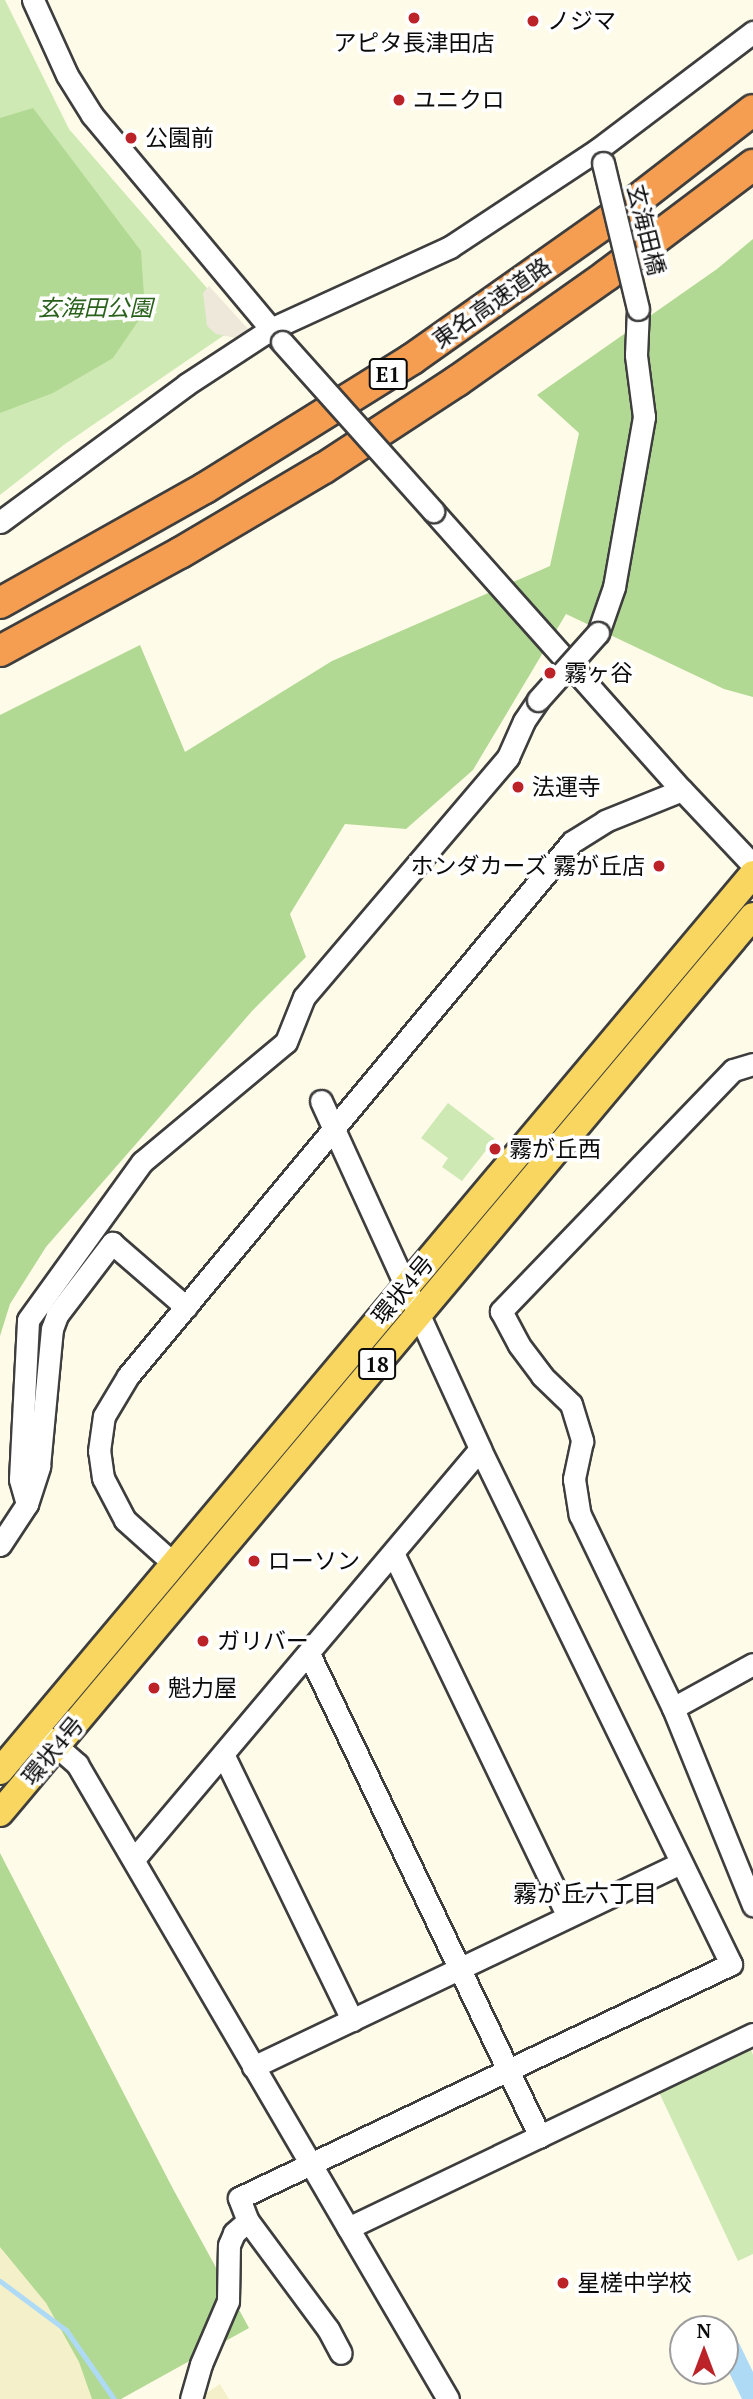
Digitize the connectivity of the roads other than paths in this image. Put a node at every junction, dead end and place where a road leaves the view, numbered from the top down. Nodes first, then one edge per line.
1 (33, 0) edge
2 (753, 32) edge
3 (753, 110) edge
4 (600, 156) junction
5 (753, 165) edge
6 (276, 335) junction
7 (0, 522) edge
8 (0, 603) edge
9 (0, 651) edge
10 (682, 790) junction
11 (753, 865) edge
12 (753, 873) edge
13 (753, 916) edge
14 (753, 1064) edge
15 (321, 1101) dead end
16 (332, 1130) junction
17 (405, 1286) junction
18 (186, 1307) junction
19 (419, 1314) junction
20 (480, 1448) junction
21 (27, 1504) junction
22 (0, 1545) edge
23 (393, 1553) junction
24 (174, 1564) junction
25 (309, 1654) junction
26 (753, 1664) edge
27 (673, 1707) junction
28 (36, 1729) junction
29 (57, 1746) junction
30 (223, 1755) junction
31 (0, 1772) edge
32 (0, 1813) edge
33 (134, 1859) junction
34 (680, 1863) junction
35 (753, 1905) edge
36 (568, 1916) junction
37 (461, 1968) junction
38 (352, 2020) junction
39 (753, 2034) edge
40 (253, 2067) junction
41 (509, 2072) junction
42 (540, 2137) junction
43 (311, 2165) junction
44 (248, 2221) junction
45 (348, 2228) junction
46 (341, 2353) dead end
47 (191, 2399) edge
48 (448, 2399) edge

1 - 6 street
2 - 4 street
3 - 8 highway, 東名高速道路 / E1
4 - 6 street
4 - 21 street, 玄海田橋, bridge
5 - 9 highway, 東名高速道路 / E1
6 - 7 street
6 - 10 street, bridge
10 - 11 street
10 - 16 street
12 - 17 main road, 環状4号 / 18
13 - 19 main road, 環状4号 / 18
14 - 27 street
15 - 16 street
16 - 17 street
16 - 18 street
17 - 19 street
17 - 24 main road, 環状4号 / 18
18 - 21 street
18 - 24 street
19 - 20 street
19 - 29 main road, 環状4号 / 18
20 - 23 street
20 - 34 street
21 - 22 street
23 - 25 street
23 - 36 street
24 - 28 main road, 環状4号 / 18
25 - 30 street
25 - 37 street
26 - 27 street
27 - 35 street
28 - 29 street
28 - 31 main road, 環状4号 / 18
29 - 32 main road, 環状4号 / 18
29 - 33 street
30 - 33 street
30 - 38 street
33 - 40 street
34 - 36 street
34 - 41 street
36 - 37 street
37 - 38 street
37 - 41 street
38 - 40 street
39 - 42 street
40 - 43 street
41 - 42 street
41 - 43 street
42 - 45 street
43 - 44 street
43 - 45 street
44 - 46 street
44 - 47 street
45 - 48 street

